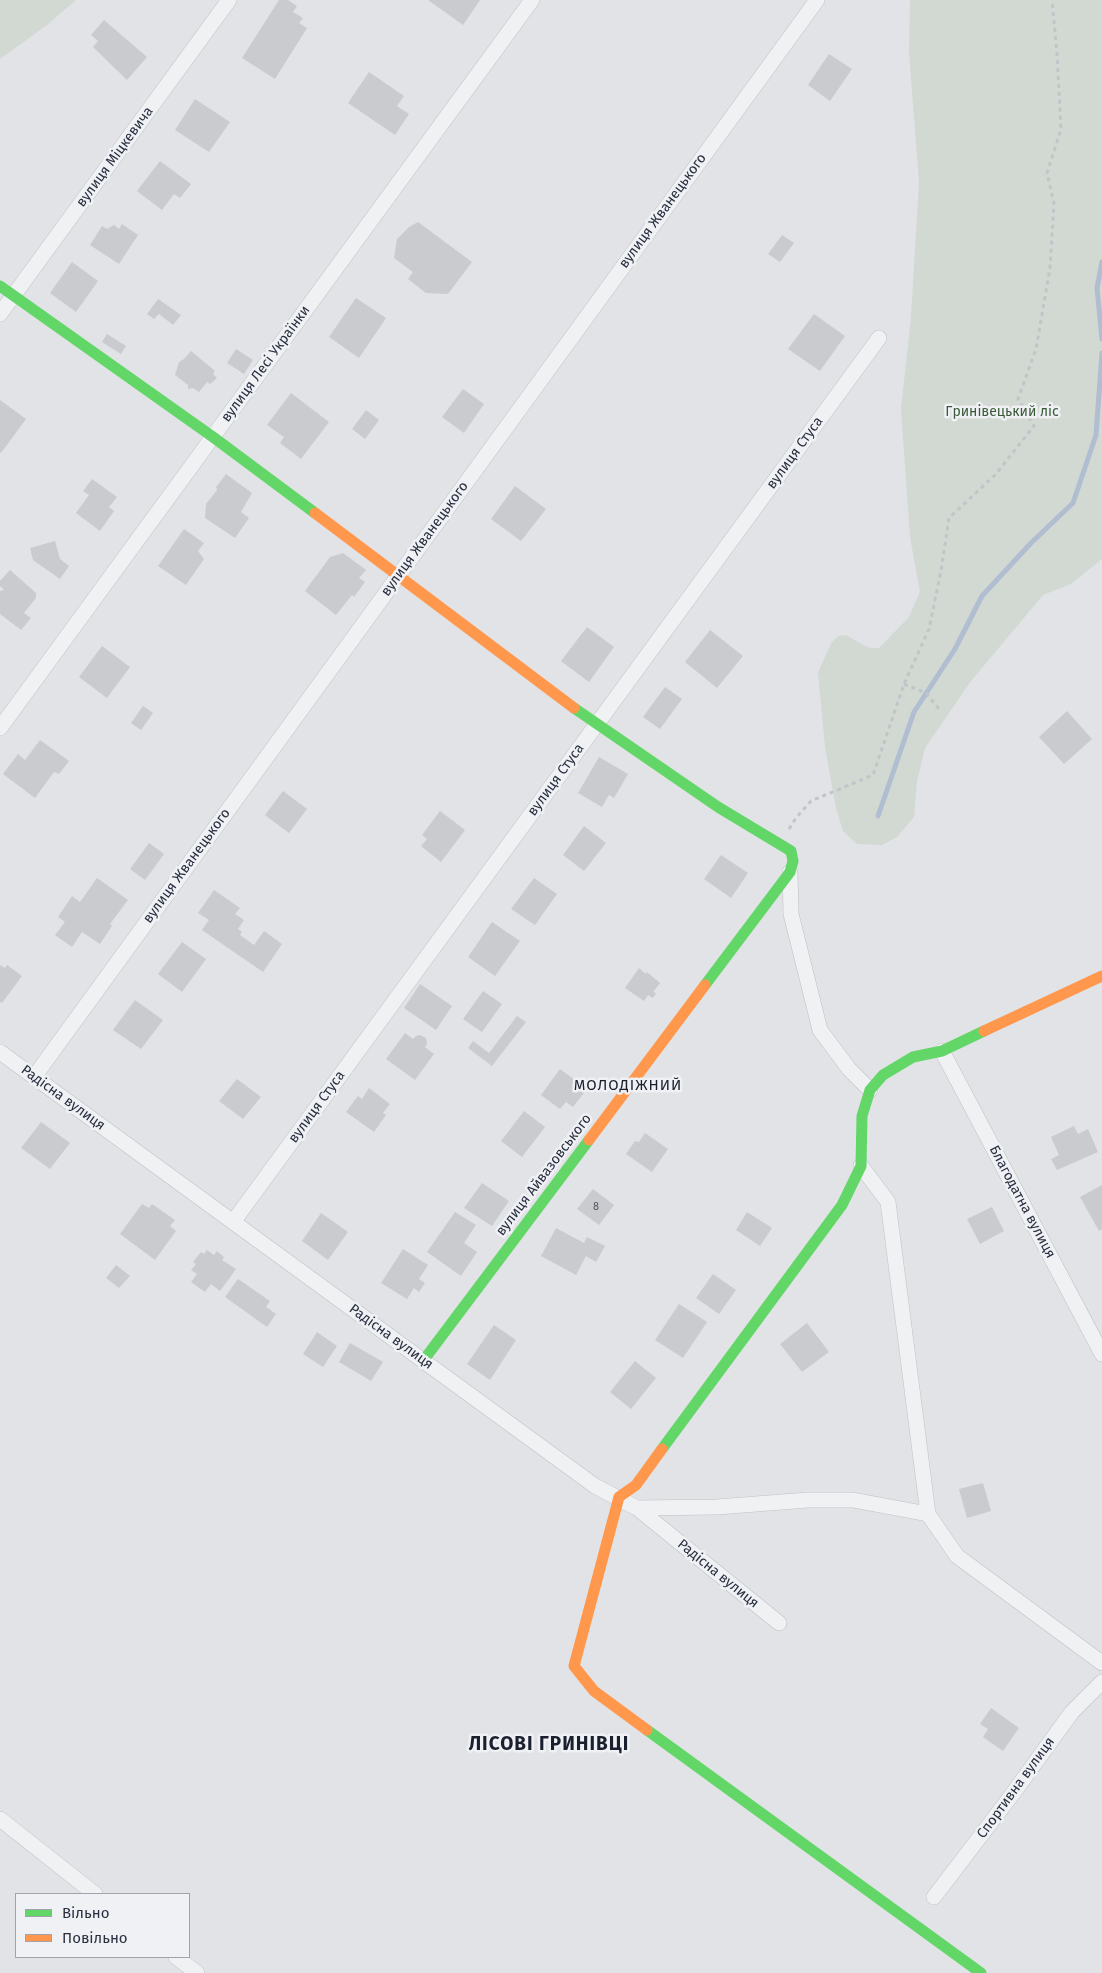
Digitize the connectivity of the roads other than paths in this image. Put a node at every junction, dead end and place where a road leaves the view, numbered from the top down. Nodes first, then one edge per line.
1 (229, 0) edge
2 (532, 0) edge
3 (817, 0) edge
4 (0, 286) edge
5 (13, 296) junction
6 (0, 314) edge
7 (879, 338) dead end
8 (213, 437) junction
9 (398, 576) junction
10 (596, 724) junction
11 (0, 728) edge
12 (792, 866) junction
13 (1102, 976) edge
14 (942, 1051) junction
15 (0, 1052) edge
16 (34, 1077) junction
17 (870, 1090) junction
18 (861, 1166) junction
19 (233, 1222) junction
20 (1102, 1354) edge
21 (423, 1361) junction
22 (619, 1497) junction
23 (637, 1508) junction
24 (928, 1514) junction
25 (779, 1623) dead end
26 (1102, 1662) edge
27 (1102, 1682) edge
28 (0, 1819) edge
29 (94, 1893) edge
30 (934, 1897) dead end
31 (177, 1958) edge
32 (197, 1973) edge
33 (981, 1973) edge

1 - 5 street, вулиця Міцкевича
2 - 8 street, вулиця Лесі Українки
3 - 9 street, вулиця Жванецького
4 - 5 street
5 - 6 street, вулиця Міцкевича
5 - 8 street
7 - 10 street, вулиця Стуса
8 - 9 street
8 - 11 street, вулиця Лесі Українки
9 - 10 street
9 - 16 street, вулиця Жванецького
10 - 12 street
10 - 19 street, вулиця Стуса
12 - 17 street
12 - 21 street, вулиця Айвазовського
13 - 14 street
14 - 17 street
14 - 20 street, Благодатна вулиця
15 - 16 street, Радісна вулиця
16 - 19 street, Радісна вулиця
17 - 18 street
18 - 22 street
18 - 24 street
19 - 21 street, Радісна вулиця
21 - 22 street, Радісна вулиця
22 - 23 street, Радісна вулиця
22 - 33 street
23 - 24 street
23 - 25 street, Радісна вулиця
24 - 26 street
27 - 30 street, Спортивна вулиця
28 - 29 street
31 - 32 street

